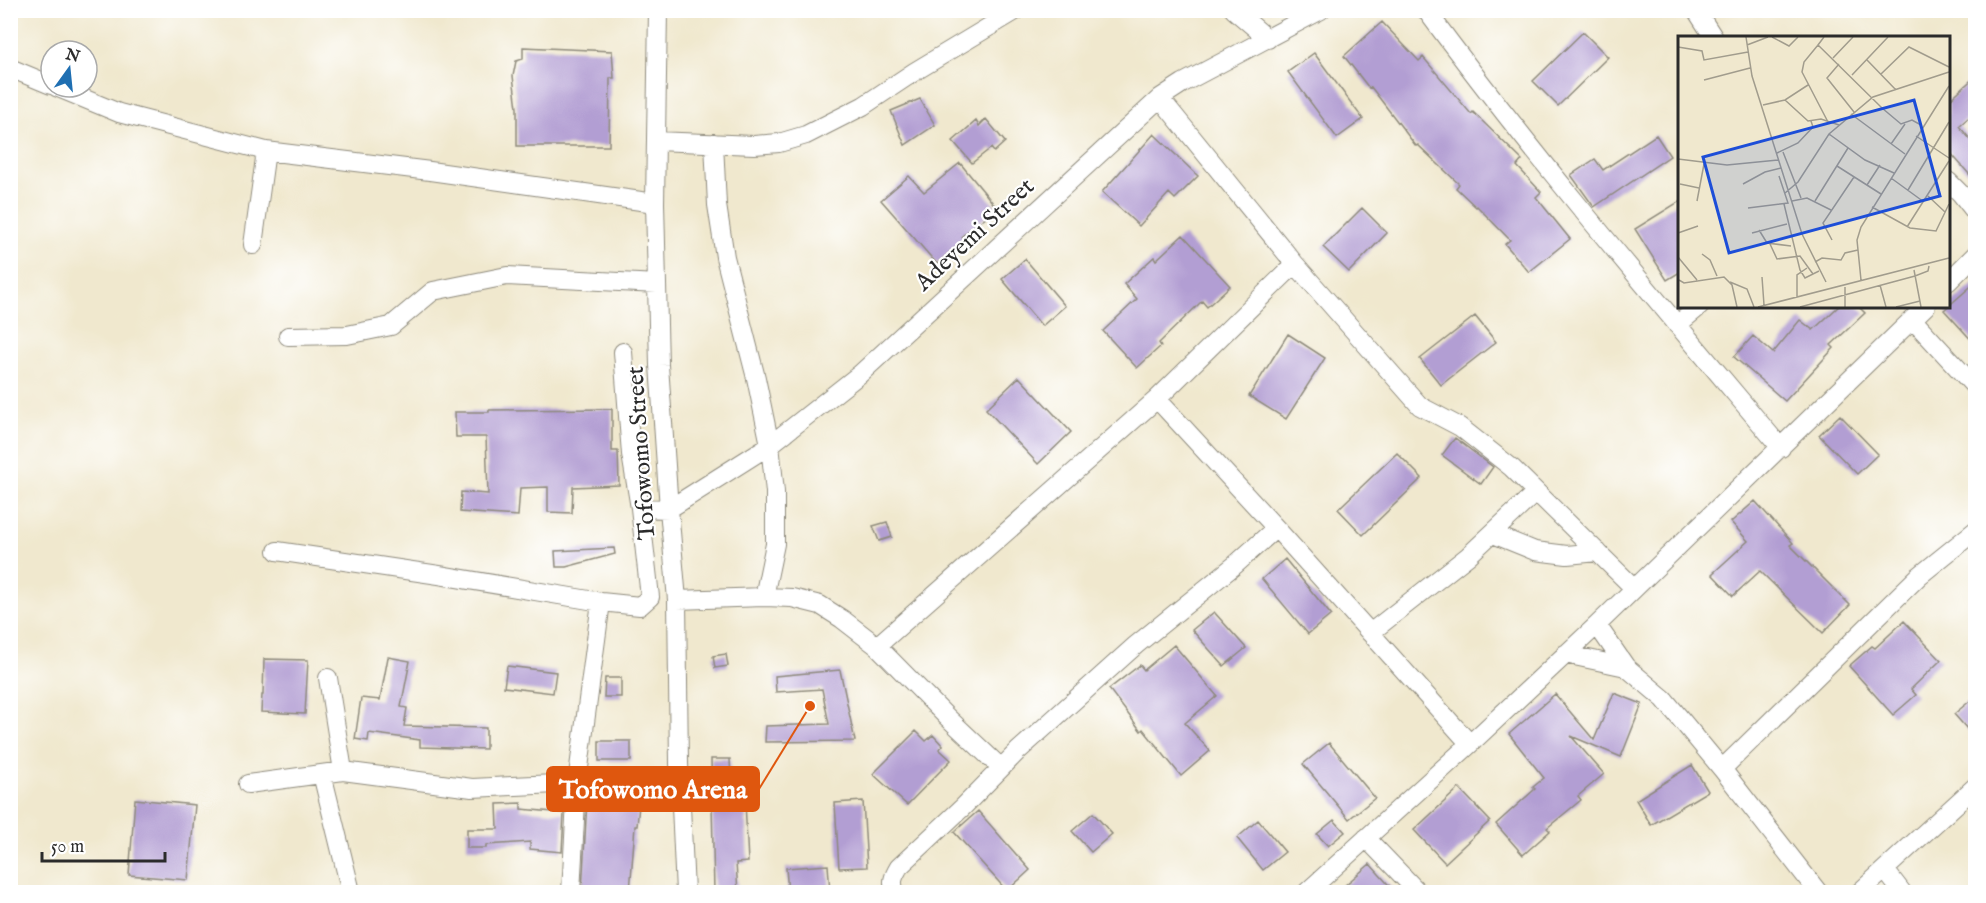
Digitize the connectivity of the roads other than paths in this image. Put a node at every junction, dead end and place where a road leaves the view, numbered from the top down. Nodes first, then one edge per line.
1 (658, 10) edge
2 (1017, 10) edge
3 (1234, 10) edge
4 (1321, 10) edge
5 (1426, 10) edge
6 (1696, 10) edge
7 (1713, 36) edge
8 (1268, 39) junction
9 (10, 68) edge
10 (39, 80) edge
11 (1160, 98) junction
12 (85, 99) edge
13 (656, 141) junction
14 (714, 143) junction
15 (266, 151) junction
16 (1950, 184) edge
17 (655, 203) junction
18 (1976, 213) edge
19 (253, 245) dead end
20 (1976, 254) edge
21 (1295, 264) junction
22 (1950, 280) edge
23 (657, 285) junction
24 (1698, 308) edge
25 (1924, 308) edge
26 (1913, 320) junction
27 (1677, 325) junction
28 (288, 336) dead end
29 (623, 352) dead end
30 (1976, 388) edge
31 (1157, 399) junction
32 (770, 446) junction
33 (1781, 448) junction
34 (1536, 492) junction
35 (640, 508) junction
36 (669, 508) junction
37 (1276, 528) junction
38 (1976, 530) edge
39 (1492, 534) junction
40 (278, 551) dead end
41 (1598, 552) junction
42 (1634, 588) junction
43 (764, 597) junction
44 (677, 600) junction
45 (601, 602) junction
46 (1597, 625) junction
47 (1370, 633) junction
48 (877, 646) junction
49 (1565, 654) junction
50 (1626, 668) junction
51 (328, 678) dead end
52 (1470, 744) junction
53 (1000, 767) junction
54 (1722, 769) junction
55 (344, 771) junction
56 (322, 774) junction
57 (577, 783) junction
58 (248, 784) dead end
59 (1976, 786) edge
60 (1366, 838) junction
61 (1885, 870) junction
62 (351, 892) edge
63 (571, 892) edge
64 (685, 892) edge
65 (895, 892) edge
66 (1307, 892) edge
67 (1418, 892) edge
68 (1818, 892) edge
69 (1860, 892) edge
70 (1902, 892) edge

1 - 13 street, Tofowomo Street
2 - 14 street
3 - 8 street
4 - 8 street, Adeyemi Street
5 - 27 street
6 - 7 street
8 - 11 street, Adeyemi Street
9 - 10 street
11 - 21 street
11 - 32 street, Adeyemi Street
12 - 15 street
13 - 14 street
13 - 17 street, Tofowomo Street
14 - 32 street
15 - 17 street
15 - 19 street
16 - 18 street
17 - 23 street, Tofowomo Street
20 - 22 street
21 - 31 street
21 - 34 street
23 - 28 street
23 - 36 street, Tofowomo Street
24 - 27 street
25 - 26 street
26 - 30 street
26 - 33 street
27 - 33 street
29 - 35 street
31 - 37 street
31 - 48 street
32 - 36 street, Adeyemi Street
32 - 43 street
33 - 42 street
34 - 39 street
34 - 41 street
35 - 36 street
35 - 45 street
36 - 44 street, Tofowomo Street
37 - 47 street
37 - 53 street
38 - 54 street
39 - 41 street
39 - 47 street
40 - 45 street
41 - 42 street
42 - 46 street
43 - 44 street
43 - 48 street
44 - 64 street, Tofowomo Street
45 - 57 street
46 - 49 street
46 - 50 street
47 - 52 street
48 - 53 street
49 - 50 street
49 - 52 street
50 - 54 street
51 - 55 street
52 - 60 street
53 - 65 street
54 - 68 street
55 - 56 street
55 - 57 street
56 - 58 street
56 - 62 street
57 - 63 street
59 - 61 street
60 - 66 street
60 - 67 street
61 - 69 street
61 - 70 street

